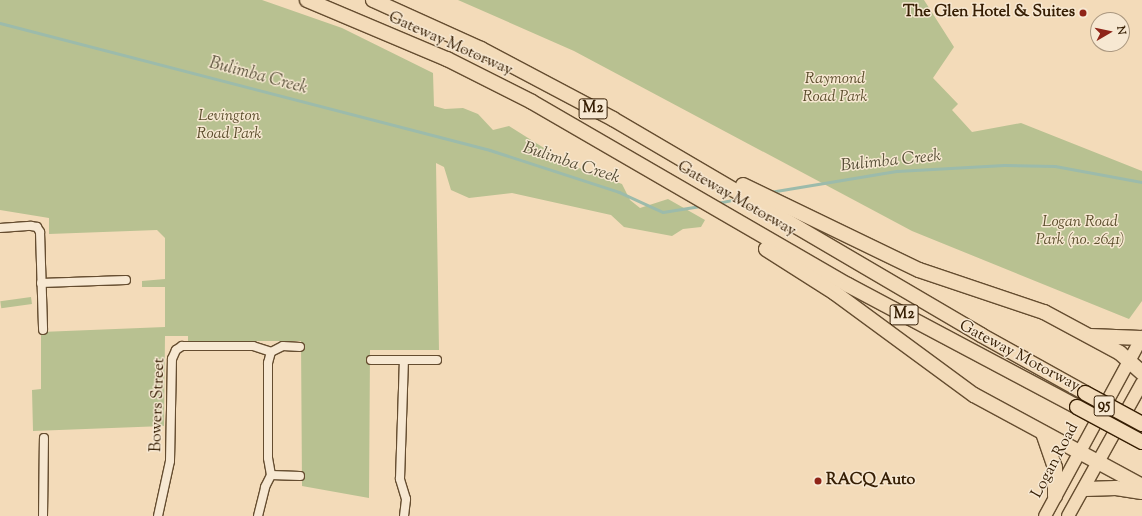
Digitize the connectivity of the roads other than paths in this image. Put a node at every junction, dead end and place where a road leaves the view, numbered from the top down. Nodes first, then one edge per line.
1 (307, 0) edge
2 (373, 0) edge
3 (766, 202) junction
4 (729, 221) junction
5 (0, 228) edge
6 (126, 280) dead end
7 (41, 283) junction
8 (43, 330) dead end
9 (1089, 336) junction
10 (1142, 337) edge
11 (300, 346) dead end
12 (271, 352) junction
13 (371, 360) dead end
14 (404, 360) junction
15 (437, 360) dead end
16 (1129, 360) junction
17 (1142, 373) edge
18 (1142, 384) edge
19 (1142, 424) edge
20 (1043, 433) junction
21 (44, 438) dead end
22 (1142, 442) edge
23 (1080, 452) junction
24 (1100, 463) junction
25 (271, 474) junction
26 (300, 476) dead end
27 (1142, 486) edge
28 (1085, 489) junction
29 (1142, 492) edge
30 (1055, 496) junction
31 (43, 516) edge
32 (158, 516) edge
33 (258, 516) edge
34 (404, 516) edge
35 (1045, 516) edge
36 (1068, 516) edge

1 - 4 highway, Gateway Motorway / M2
2 - 3 highway, Gateway Motorway / M2
3 - 9 highway
3 - 19 highway, Gateway Motorway / M2, bridge
4 - 20 highway
4 - 22 highway, Gateway Motorway / M2, bridge
5 - 7 street
6 - 7 street
7 - 8 street
9 - 10 highway
9 - 16 highway
10 - 16 main road, Logan Road / 95
11 - 12 street
12 - 25 street
12 - 32 street, Bowers Street
13 - 14 street
14 - 15 street
14 - 34 street
16 - 17 highway
16 - 23 main road, Logan Road / 95
18 - 24 main road, 95
20 - 23 highway
20 - 30 highway
21 - 31 street
23 - 24 highway
23 - 30 main road, Logan Road / 95
24 - 27 highway
24 - 28 main road, 95
25 - 26 street
25 - 33 street
28 - 29 highway
28 - 36 main road, 95
30 - 35 main road, Logan Road / 95

